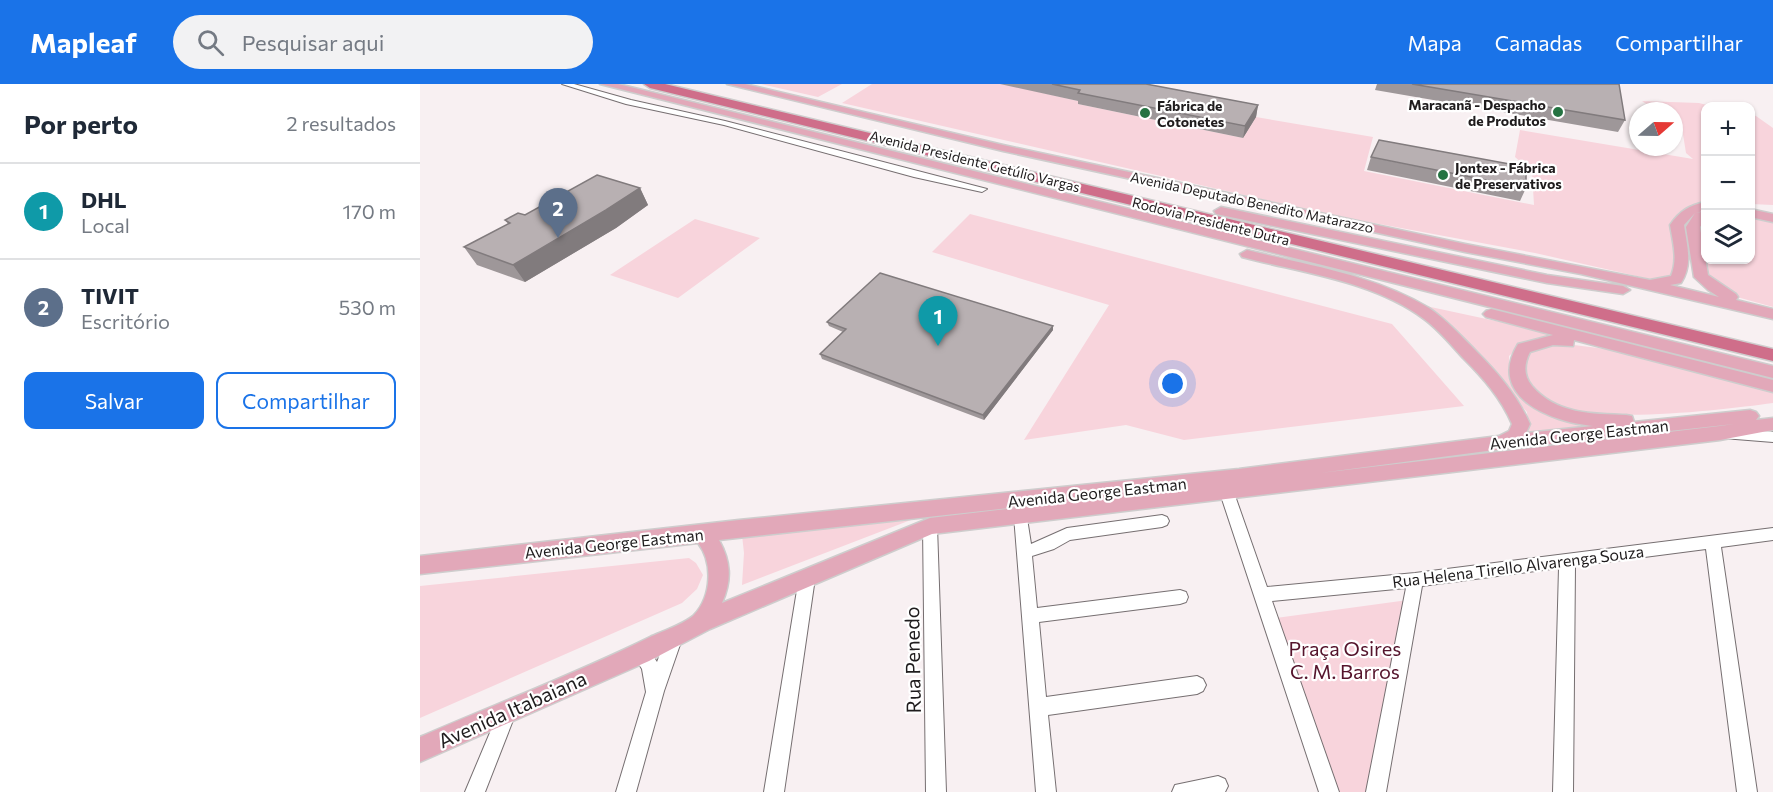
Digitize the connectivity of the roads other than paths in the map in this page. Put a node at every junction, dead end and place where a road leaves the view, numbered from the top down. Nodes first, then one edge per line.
1 (566, 84) edge
2 (605, 84) edge
3 (650, 84) edge
4 (679, 84) edge
5 (732, 84) edge
6 (690, 105) junction
7 (929, 164) junction
8 (995, 168) junction
9 (982, 189) dead end
10 (1755, 206) edge
11 (1153, 207) junction
12 (1701, 207) edge
13 (1773, 207) edge
14 (1221, 211) junction
15 (1755, 214) edge
16 (1701, 216) edge
17 (1773, 218) edge
18 (1276, 262) junction
19 (1616, 277) junction
20 (1426, 285) junction
21 (1525, 296) junction
22 (1773, 312) edge
23 (1773, 326) edge
24 (1773, 341) edge
25 (1613, 347) junction
26 (1773, 355) edge
27 (1773, 363) edge
28 (1773, 372) edge
29 (1773, 386) edge
30 (1773, 413) edge
31 (1773, 424) edge
32 (1716, 427) junction
33 (1773, 437) edge
34 (1502, 442) junction
35 (1226, 490) junction
36 (1021, 516) junction
37 (1162, 521) dead end
38 (930, 526) junction
39 (703, 534) junction
40 (1773, 534) edge
41 (1713, 541) junction
42 (1026, 552) junction
43 (1567, 559) junction
44 (420, 565) edge
45 (807, 578) junction
46 (1414, 580) junction
47 (1262, 595) junction
48 (1180, 597) dead end
49 (1031, 616) junction
50 (702, 622) junction
51 (675, 636) junction
52 (641, 653) junction
53 (604, 668) joint
54 (1197, 685) dead end
55 (655, 691) junction
56 (1040, 707) junction
57 (508, 710) junction
58 (420, 750) edge
59 (1218, 786) dead end
60 (475, 792) edge
61 (626, 792) edge
62 (774, 792) edge
63 (936, 792) edge
64 (1046, 792) edge
65 (1182, 792) edge
66 (1329, 792) edge
67 (1376, 792) edge
68 (1563, 792) edge
69 (1747, 792) edge

1 - 9 street
2 - 6 main road, Avenida Presidente Getúlio Vargas
3 - 8 highway, Rodovia Presidente Dutra
4 - 14 highway, Rodovia Presidente Dutra
5 - 19 main road, Avenida Deputado Benedito Matarazzo
6 - 7 main road, Avenida Presidente Getúlio Vargas
6 - 8 highway
7 - 18 main road
7 - 20 main road, Avenida Presidente Getúlio Vargas
8 - 11 highway, Rodovia Presidente Dutra
10 - 13 main road
11 - 20 highway
11 - 21 highway, Rodovia Presidente Dutra
12 - 19 main road
14 - 23 main road, Avenida Deputado Benedito Matarazzo
14 - 24 highway, Rodovia Presidente Dutra
15 - 17 main road
16 - 22 main road
18 - 25 main road
18 - 34 main road
19 - 22 main road, Avenida Deputado Benedito Matarazzo
20 - 28 main road
21 - 26 highway, Rodovia Presidente Dutra
21 - 27 highway
25 - 29 main road
25 - 32 main road
30 - 32 main road, Avenida George Eastman
31 - 32 main road, Avenida George Eastman
32 - 33 street
32 - 34 main road, Avenida George Eastman
32 - 35 main road, Avenida George Eastman
34 - 39 main road, Avenida George Eastman
35 - 36 main road, Avenida George Eastman
35 - 47 street
36 - 38 main road, Avenida George Eastman
36 - 42 street
37 - 42 street
38 - 45 main road, Avenida George Eastman
38 - 63 street, Rua Penedo
39 - 44 main road, Avenida George Eastman
39 - 50 main road
40 - 41 street, Rua Helena Tirello Alvarenga Souza
41 - 43 street, Rua Helena Tirello Alvarenga Souza
41 - 69 street
42 - 49 street
43 - 46 street, Rua Helena Tirello Alvarenga Souza
43 - 68 street
45 - 50 main road, Avenida George Eastman
45 - 62 street
46 - 47 street, Rua Helena Tirello Alvarenga Souza
46 - 67 street
47 - 66 street
48 - 49 street
49 - 56 street
50 - 51 main road, Avenida George Eastman
51 - 52 main road, Avenida George Eastman
51 - 55 street
52 - 53 main road, Avenida George Eastman
52 - 55 street
53 - 57 main road, Avenida Itabaiana
54 - 56 street
55 - 61 street
56 - 64 street
57 - 58 main road, Avenida Itabaiana
57 - 60 street
59 - 65 street

